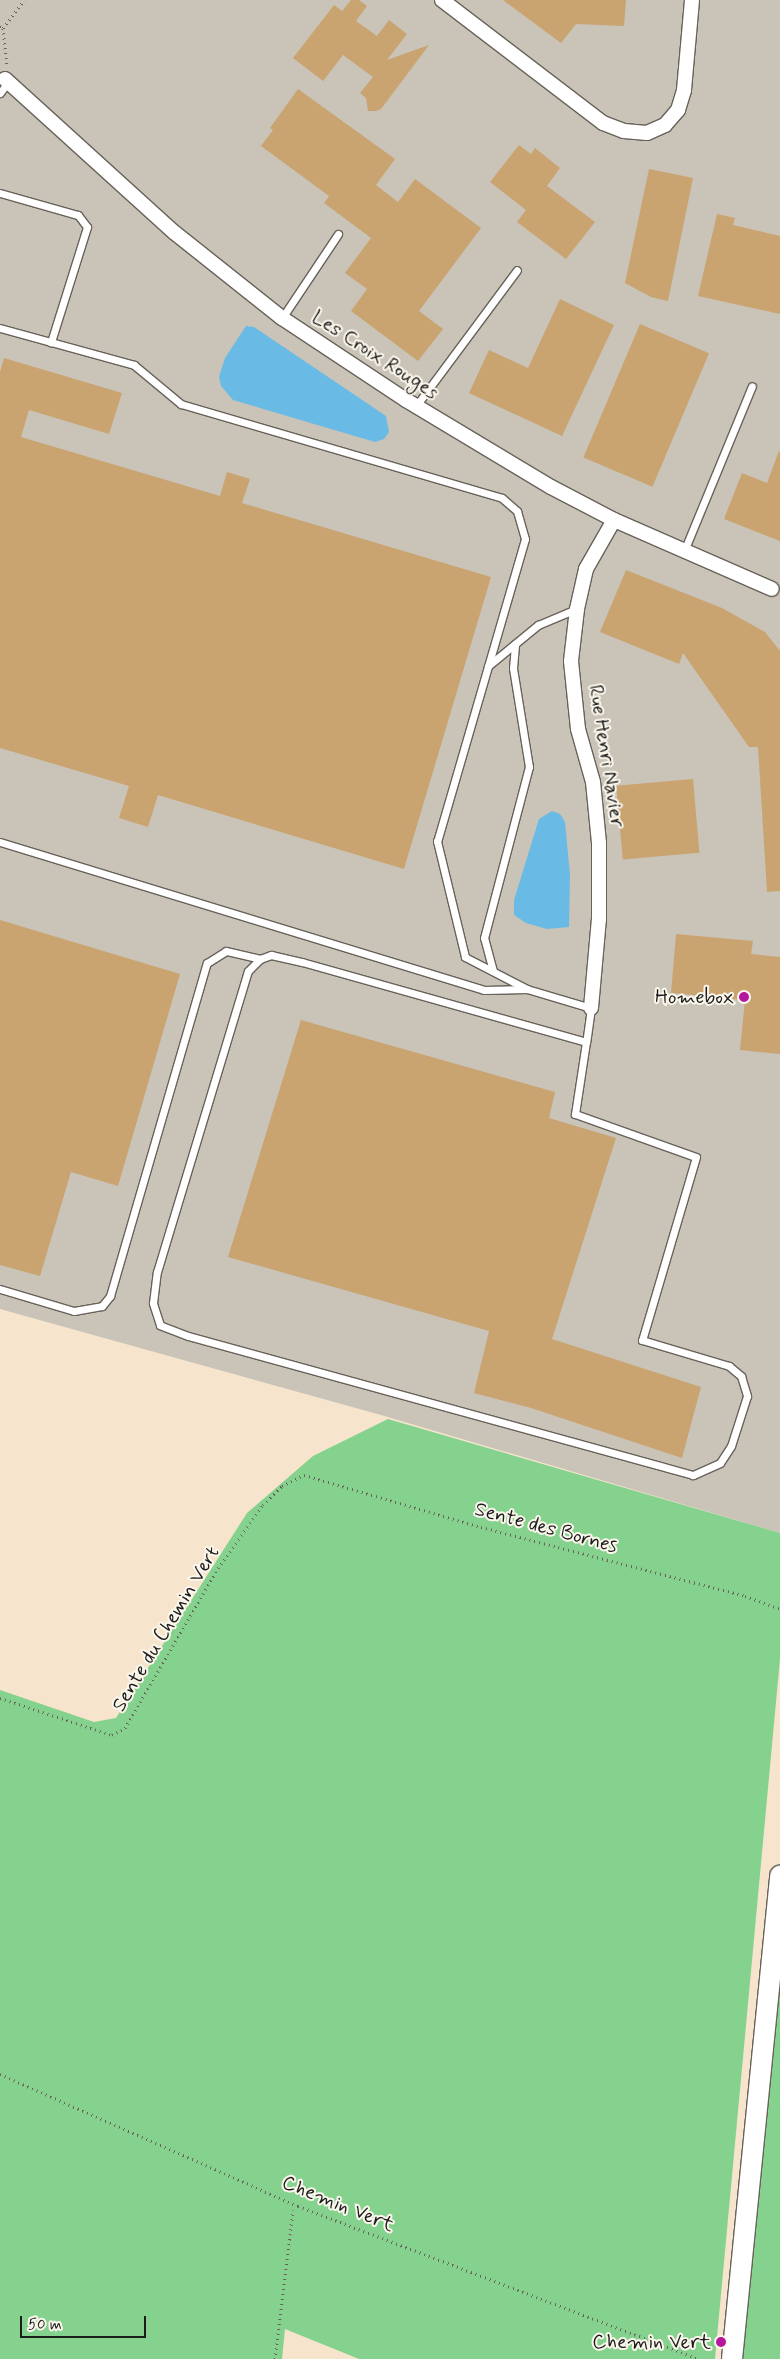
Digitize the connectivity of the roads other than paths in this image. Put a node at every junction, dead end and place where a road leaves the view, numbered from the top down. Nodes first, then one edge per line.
1 (442, 0) edge
2 (692, 0) edge
3 (4, 83) edge
4 (0, 193) edge
5 (338, 234) dead end
6 (517, 270) dead end
7 (282, 318) junction
8 (0, 328) edge
9 (51, 342) junction
10 (752, 386) dead end
11 (416, 406) junction
12 (614, 520) junction
13 (684, 551) junction
14 (777, 591) edge
15 (577, 609) junction
16 (515, 644) junction
17 (488, 666) junction
18 (0, 842) edge
19 (260, 959) junction
20 (493, 971) junction
21 (527, 989) junction
22 (592, 1008) junction
23 (586, 1042) junction
24 (0, 1289) edge
25 (780, 1875) edge
26 (732, 2359) edge

1 - 2 street
3 - 7 street, Les Croix Rouges
4 - 9 lane
5 - 7 lane
6 - 11 lane
7 - 11 street, Les Croix Rouges
8 - 9 lane
9 - 17 lane
10 - 13 lane
11 - 12 street, Les Croix Rouges
12 - 13 street, Les Croix Rouges
12 - 15 street, Rue Henri Navier
13 - 14 street, Les Croix Rouges
15 - 16 lane
15 - 22 street, Rue Henri Navier
16 - 17 lane
16 - 20 lane
17 - 20 lane
18 - 21 lane
19 - 23 lane
19 - 23 lane
19 - 24 lane
20 - 21 lane
21 - 22 lane
22 - 23 lane
25 - 26 street

